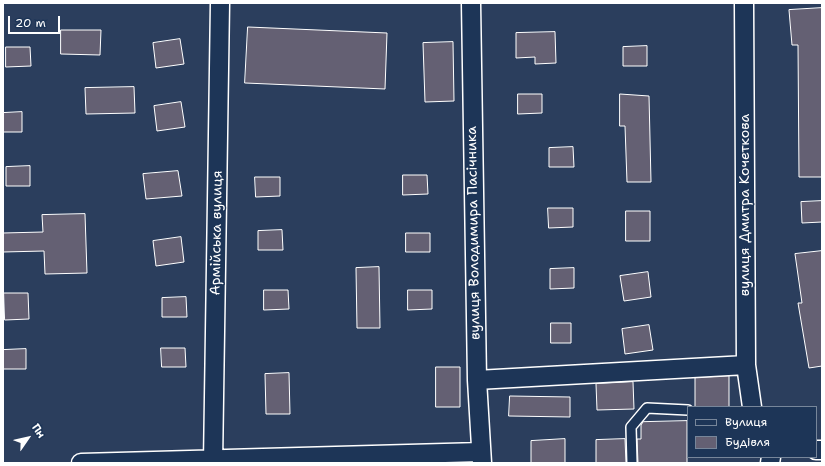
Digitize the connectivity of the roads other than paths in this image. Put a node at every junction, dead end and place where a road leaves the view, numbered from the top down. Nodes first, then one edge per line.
1 (220, 3) edge
2 (471, 3) edge
3 (744, 3) edge
4 (746, 365) junction
5 (477, 380) junction
6 (752, 406) edge
7 (687, 410) edge
8 (482, 458) edge
9 (213, 461) edge
10 (82, 463) edge
11 (632, 463) edge

1 - 9 street, Армійська вулиця
2 - 5 street, вулиця Володимира Пасічника
3 - 4 street, вулиця Дмитра Кочеткова
4 - 5 street
4 - 6 street, вулиця Дмитра Кочеткова
5 - 8 street, вулиця Володимира Пасічника
7 - 11 lane
8 - 9 street
9 - 10 street

